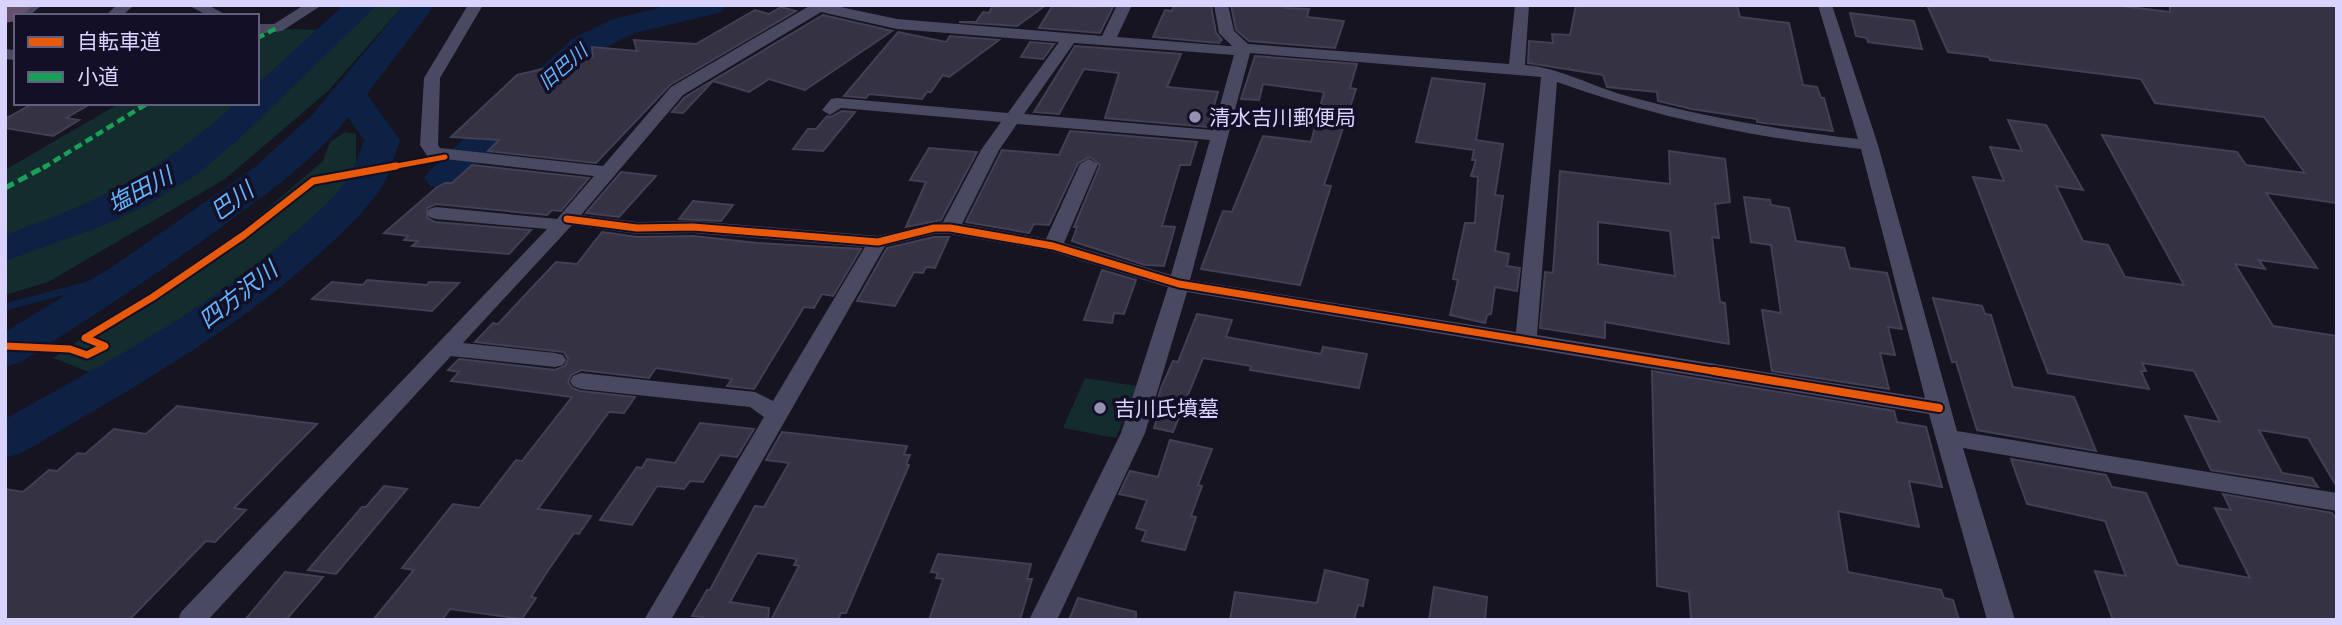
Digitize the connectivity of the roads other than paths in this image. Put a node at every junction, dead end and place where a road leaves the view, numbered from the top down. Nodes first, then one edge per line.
1 (20, 5) edge
2 (315, 5) edge
3 (476, 5) edge
4 (1125, 5) edge
5 (1221, 5) edge
6 (1521, 5) edge
7 (1825, 5) edge
8 (820, 6) edge
9 (5, 15) edge
10 (259, 29) edge
11 (1070, 38) junction
12 (1107, 41) junction
13 (1244, 48) junction
14 (1517, 69) junction
15 (1549, 75) junction
16 (830, 110) dead end
17 (1014, 117) junction
18 (1220, 136) junction
19 (1869, 145) junction
20 (1089, 164) dead end
21 (608, 172) junction
22 (436, 213) dead end
23 (564, 222) junction
24 (950, 228) junction
25 (878, 242) junction
26 (1053, 246) junction
27 (1179, 284) junction
28 (1526, 340) junction
29 (444, 348) junction
30 (555, 360) dead end
31 (581, 381) dead end
32 (1940, 408) junction
33 (777, 414) junction
34 (1950, 438) junction
35 (2337, 502) edge
36 (191, 620) edge
37 (657, 620) edge
38 (1043, 620) edge
39 (2001, 620) edge

1 - 9 highway
2 - 10 street
3 - 21 street
4 - 12 street
5 - 13 street
6 - 14 street
7 - 19 street
8 - 11 street
8 - 21 street
11 - 12 street
11 - 17 street
12 - 13 street
13 - 14 street
13 - 18 street
14 - 15 street
15 - 19 street
15 - 28 street
16 - 17 street
17 - 18 street
17 - 24 street
18 - 27 street
19 - 32 street
20 - 26 street
21 - 23 street
22 - 23 street
23 - 25 street
23 - 29 street
24 - 25 street
24 - 26 street
25 - 33 street
26 - 27 street
27 - 28 street
27 - 38 street
28 - 32 street
29 - 30 street
29 - 36 street
31 - 33 street
32 - 34 street
33 - 37 street
34 - 35 street
34 - 39 street

